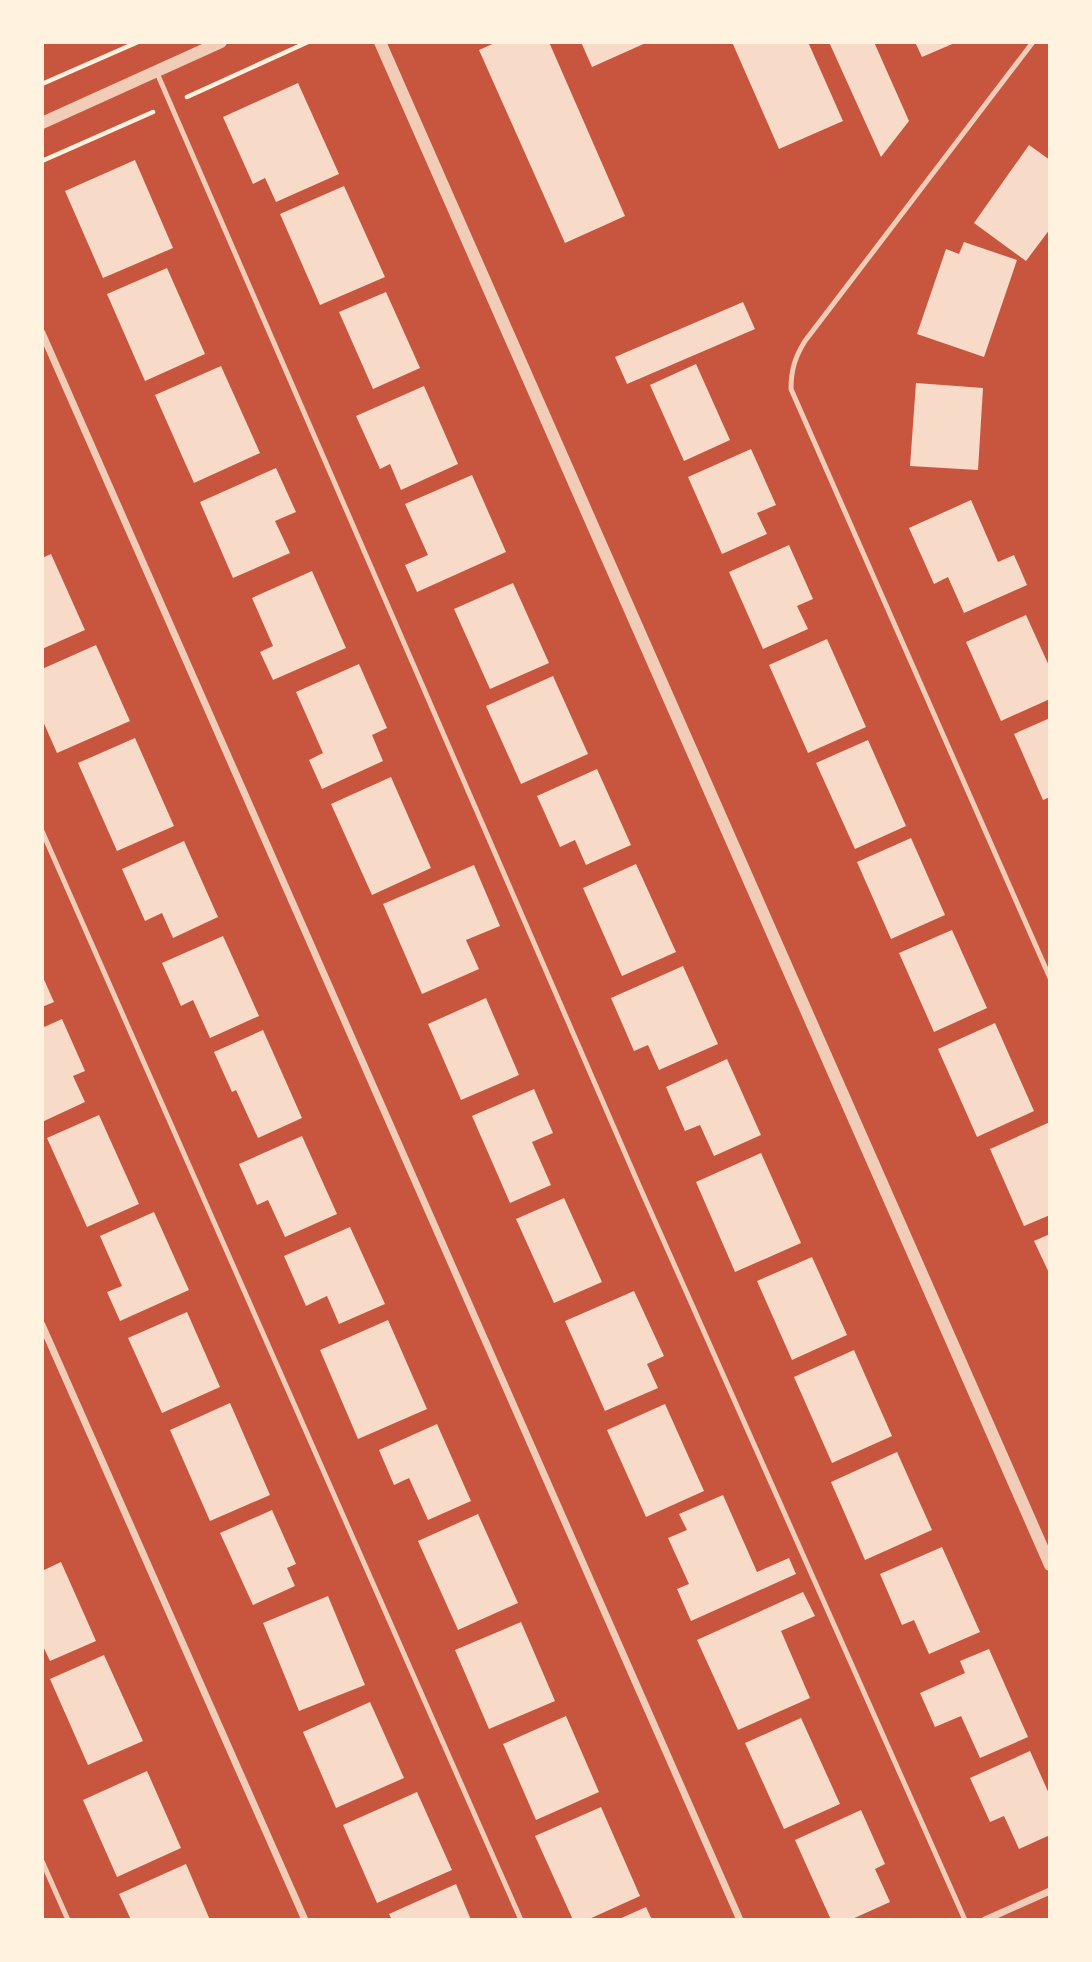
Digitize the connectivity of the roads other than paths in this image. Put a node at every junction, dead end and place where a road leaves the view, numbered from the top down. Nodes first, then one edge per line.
1 (221, 42) edge
2 (380, 42) edge
3 (1033, 42) edge
4 (156, 71) junction
5 (42, 123) edge
6 (42, 333) edge
7 (42, 831) edge
8 (1050, 978) edge
9 (42, 1325) edge
10 (1050, 1565) edge
11 (42, 1861) edge
12 (1050, 1891) edge
13 (68, 1920) edge
14 (305, 1920) edge
15 (521, 1920) edge
16 (740, 1920) edge
17 (965, 1920) edge
18 (985, 1920) edge

1 - 4 street
2 - 10 street
3 - 8 lane
4 - 5 street
4 - 17 lane
6 - 16 street
7 - 15 lane
9 - 14 street
11 - 13 lane
12 - 18 street

